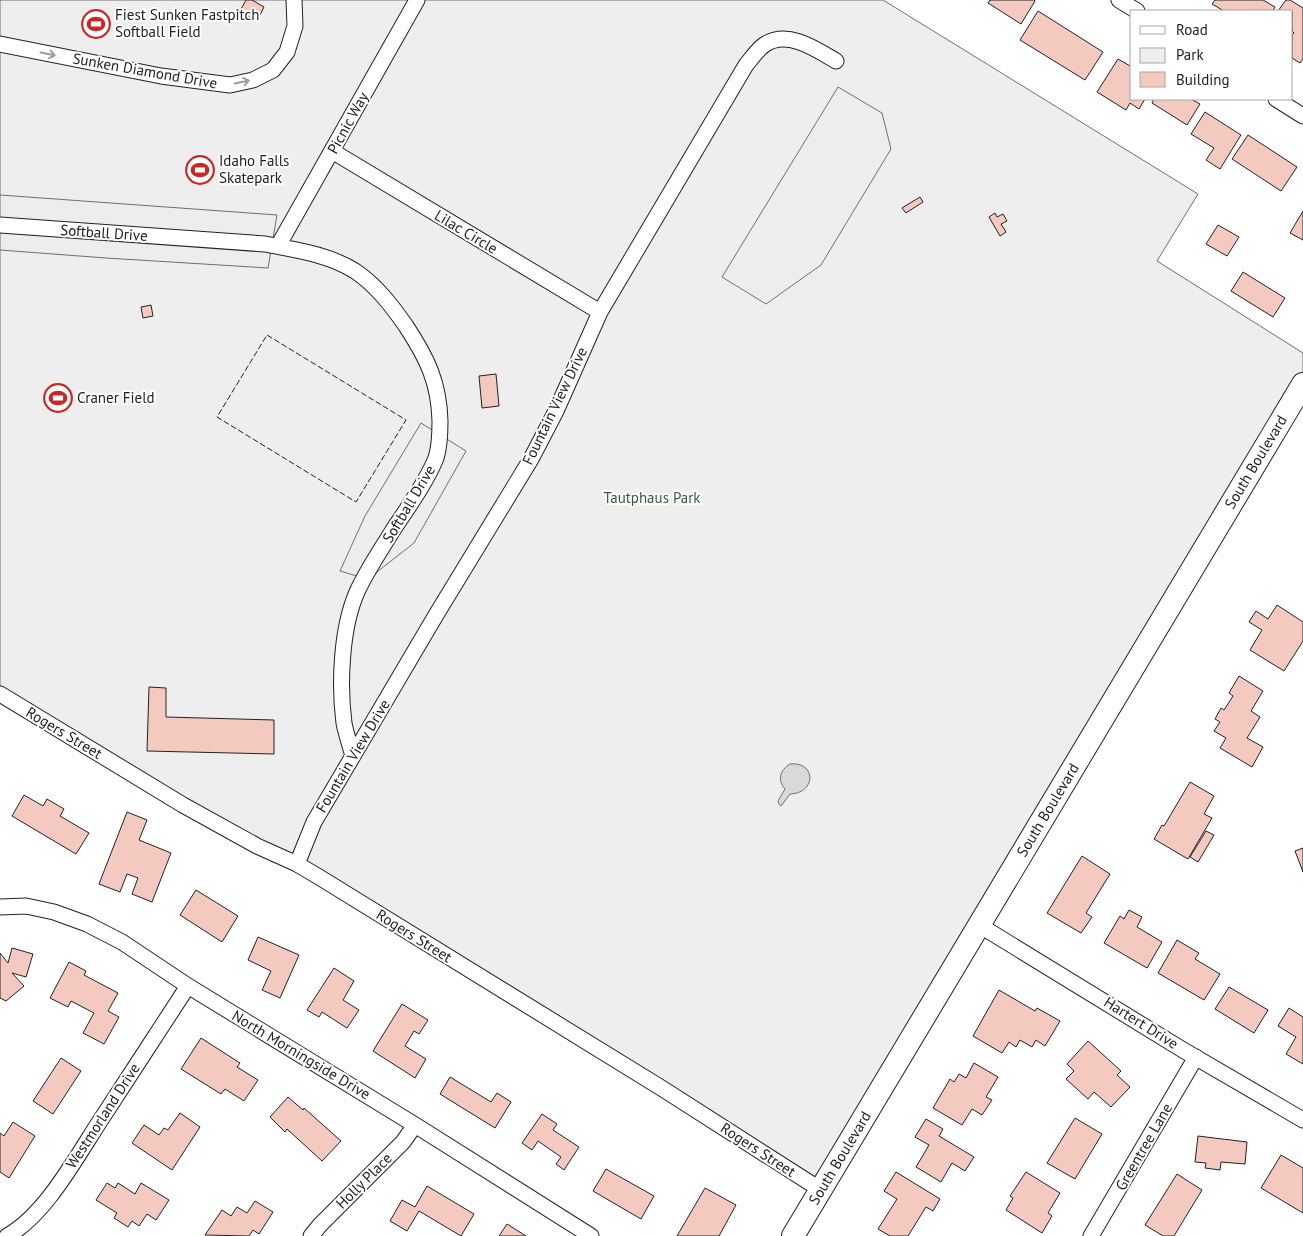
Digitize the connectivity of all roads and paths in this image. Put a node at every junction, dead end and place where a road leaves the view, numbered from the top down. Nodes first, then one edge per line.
1 (294, 0) edge
2 (417, 0) edge
3 (1120, 0) edge
4 (1135, 10) edge
5 (0, 44) edge
6 (836, 61) dead end
7 (1278, 100) edge
8 (1303, 116) edge
9 (332, 151) junction
10 (0, 226) edge
11 (278, 246) junction
12 (600, 312) junction
13 (1303, 384) edge
14 (0, 694) edge
15 (353, 756) junction
16 (297, 864) junction
17 (0, 907) edge
18 (979, 925) junction
19 (188, 986) junction
20 (1196, 1057) junction
21 (1303, 1120) edge
22 (415, 1125) junction
23 (821, 1190) junction
24 (7, 1236) edge
25 (311, 1236) edge
26 (591, 1236) edge
27 (793, 1236) edge
28 (1091, 1236) edge

5 -> 1 street, Sunken Diamond Drive
2 - 9 street, Picnic Way
3 - 4 street
6 - 12 street, Fountain View Drive
7 - 8 street
9 - 11 street, Picnic Way
9 - 12 street, Lilac Circle
10 - 11 street, Softball Drive
11 - 15 street, Softball Drive
12 - 15 street, Fountain View Drive
13 - 18 street, South Boulevard
14 - 16 street, Rogers Street
15 - 16 street, Fountain View Drive
16 - 23 street, Rogers Street
17 - 19 street, North Morningside Drive
18 - 20 street, Hartert Drive
18 - 23 street, South Boulevard
19 - 22 street, North Morningside Drive
19 - 24 street, Westmorland Drive
20 - 21 street, Hartert Drive
20 - 28 street, Greentree Lane
22 - 25 street, Holly Place
22 - 26 street, North Morningside Drive
23 - 27 street, South Boulevard

